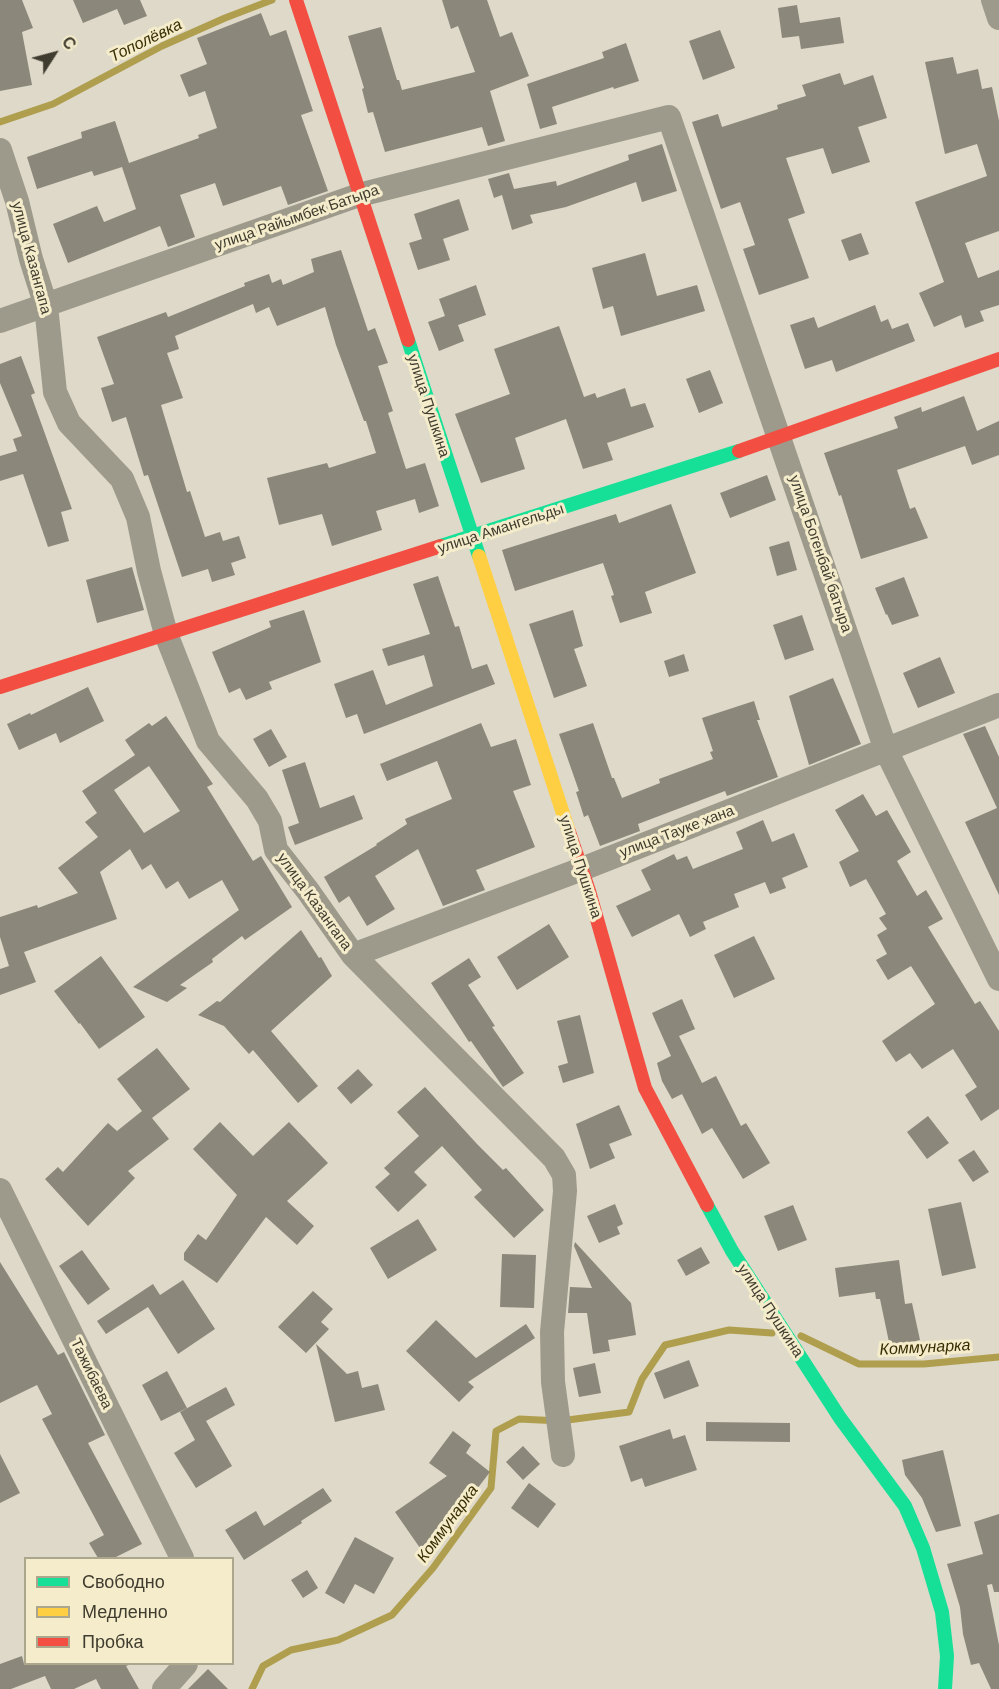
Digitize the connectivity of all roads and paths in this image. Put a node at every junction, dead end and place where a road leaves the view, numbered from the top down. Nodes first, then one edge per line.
1 (296, 0) edge
2 (993, 0) edge
3 (999, 18) edge
4 (669, 117) joint
5 (0, 150) edge
6 (359, 195) junction
7 (46, 306) junction
8 (0, 321) edge
9 (999, 359) edge
10 (781, 438) junction
11 (472, 538) junction
12 (166, 634) junction
13 (0, 687) edge
14 (999, 705) edge
15 (886, 750) junction
16 (582, 869) junction
17 (353, 955) junction
18 (999, 979) edge
19 (0, 1190) edge
20 (563, 1455) dead end
21 (182, 1557) edge
22 (185, 1665) edge
23 (164, 1689) edge
24 (945, 1689) edge

1 - 6 street, улица Пушкина
2 - 3 street
4 - 6 street, улица Райымбек Батыра
4 - 10 street, улица Богенбай батыра
5 - 7 street, улица Казангапа
6 - 7 street, улица Райымбек Батыра
6 - 11 street, улица Пушкина
7 - 8 street, улица Райымбек Батыра
7 - 12 street, улица Казангапа
9 - 10 street, улица Амангельды
10 - 11 street, улица Амангельды
10 - 15 street, улица Богенбай батыра
11 - 12 street, улица Амангельды
11 - 16 street, улица Пушкина
12 - 13 street, улица Амангельды
12 - 17 street, улица Казангапа
14 - 15 street, улица Тауке хана
15 - 16 street, улица Тауке хана
15 - 18 street, улица Богенбай батыра
16 - 17 street, улица Тауке хана
16 - 24 street, улица Пушкина
17 - 20 street, улица Казангапа
19 - 21 street, Тажибаева
22 - 23 street

